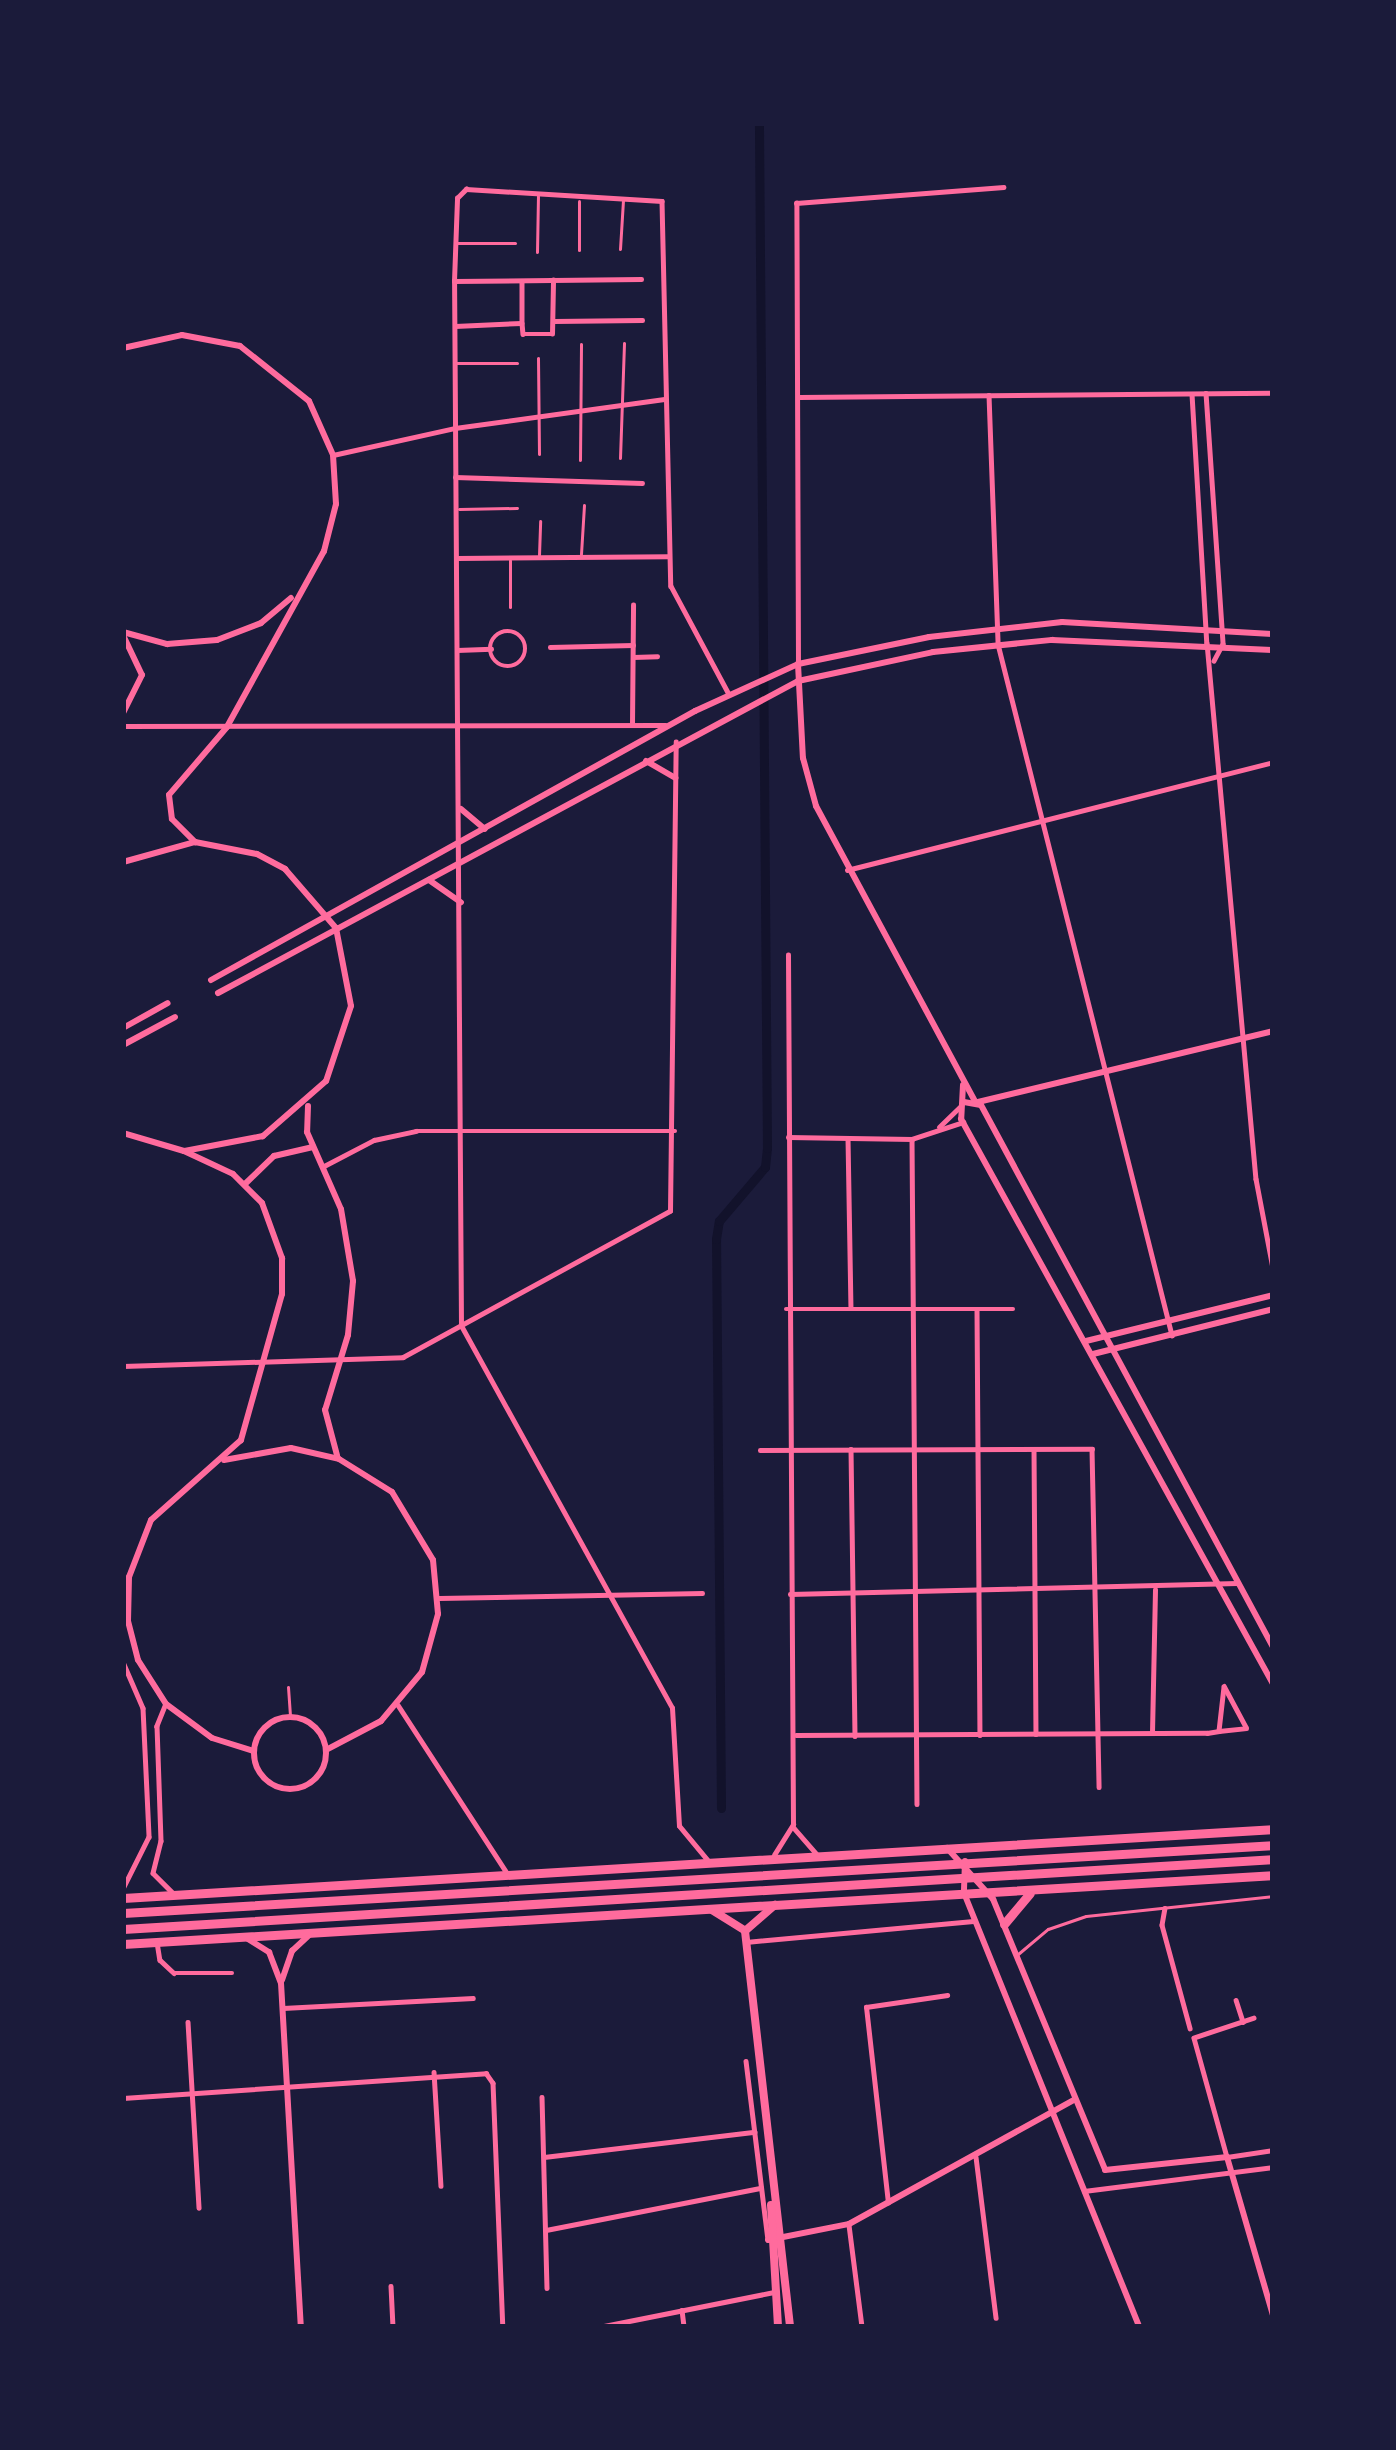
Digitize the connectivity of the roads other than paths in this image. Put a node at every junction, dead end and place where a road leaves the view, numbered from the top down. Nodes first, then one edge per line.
1 (1003, 187) dead end
2 (538, 196) junction
3 (623, 200) junction
4 (579, 201) junction
5 (455, 243) junction
6 (515, 243) dead end
7 (620, 249) dead end
8 (579, 250) dead end
9 (537, 252) dead end
10 (641, 279) dead end
11 (522, 280) junction
12 (553, 280) junction
13 (454, 281) junction
14 (642, 320) dead end
15 (554, 321) junction
16 (522, 323) junction
17 (455, 326) junction
18 (624, 343) dead end
19 (580, 344) dead end
20 (123, 348) edge
21 (538, 358) dead end
22 (455, 363) junction
23 (517, 364) dead end
24 (1273, 393) edge
25 (1192, 394) junction
26 (1205, 394) junction
27 (989, 395) junction
28 (796, 397) junction
29 (664, 399) junction
30 (621, 403) junction
31 (580, 408) junction
32 (541, 414) junction
33 (455, 428) junction
34 (539, 454) dead end
35 (333, 455) junction
36 (620, 458) dead end
37 (580, 460) dead end
38 (455, 477) junction
39 (642, 483) dead end
40 (584, 505) dead end
41 (518, 508) dead end
42 (455, 510) junction
43 (540, 520) dead end
44 (581, 555) junction
45 (539, 556) junction
46 (668, 556) junction
47 (456, 557) junction
48 (510, 557) junction
49 (298, 592) junction
50 (633, 605) dead end
51 (510, 607) dead end
52 (1206, 626) junction
53 (995, 628) junction
54 (1222, 628) junction
55 (123, 634) edge
56 (1273, 634) edge
57 (1207, 643) junction
58 (998, 644) junction
59 (1223, 644) junction
60 (633, 646) junction
61 (550, 647) dead end
62 (457, 650) junction
63 (491, 650) junction
64 (1273, 650) edge
65 (657, 656) dead end
66 (633, 657) junction
67 (1212, 663) junction
68 (798, 664) junction
69 (798, 681) junction
70 (729, 694) junction
71 (123, 713) edge
72 (632, 725) junction
73 (670, 725) junction
74 (123, 726) edge
75 (227, 727) junction
76 (458, 729) junction
77 (676, 742) junction
78 (642, 760) junction
79 (1273, 762) edge
80 (1223, 774) junction
81 (676, 778) junction
82 (460, 809) junction
83 (1043, 820) junction
84 (485, 829) junction
85 (195, 842) junction
86 (461, 842) junction
87 (462, 859) junction
88 (123, 862) edge
89 (848, 870) junction
90 (425, 879) junction
91 (461, 902) junction
92 (328, 915) junction
93 (336, 928) junction
94 (289, 937) junction
95 (296, 951) junction
96 (788, 955) dead end
97 (123, 1028) edge
98 (1273, 1031) edge
99 (1247, 1038) junction
100 (123, 1046) edge
101 (1108, 1073) junction
102 (962, 1085) junction
103 (1008, 1098) junction
104 (976, 1101) junction
105 (310, 1102) junction
106 (962, 1104) junction
107 (984, 1114) junction
108 (964, 1123) junction
109 (939, 1127) junction
110 (458, 1130) junction
111 (675, 1131) junction
112 (123, 1133) edge
113 (788, 1137) junction
114 (848, 1138) junction
115 (912, 1139) junction
116 (313, 1147) junction
117 (184, 1151) junction
118 (324, 1166) junction
119 (246, 1184) junction
120 (1273, 1268) edge
121 (1273, 1295) edge
122 (786, 1309) junction
123 (851, 1309) junction
124 (914, 1309) junction
125 (977, 1309) junction
126 (1013, 1309) dead end
127 (1273, 1309) edge
128 (1167, 1322) junction
129 (461, 1326) junction
130 (1172, 1335) junction
131 (1102, 1338) junction
132 (1086, 1341) junction
133 (1109, 1351) junction
134 (1094, 1354) junction
135 (341, 1360) junction
136 (259, 1361) junction
137 (123, 1366) edge
138 (789, 1449) junction
139 (850, 1449) junction
140 (915, 1449) junction
141 (978, 1449) junction
142 (1034, 1449) junction
143 (760, 1450) dead end
144 (339, 1459) junction
145 (220, 1462) junction
146 (129, 1577) junction
147 (1237, 1583) junction
148 (1220, 1586) junction
149 (123, 1588) edge
150 (1155, 1589) junction
151 (1094, 1590) junction
152 (979, 1592) junction
153 (1035, 1592) junction
154 (607, 1593) junction
155 (702, 1593) dead end
156 (853, 1593) junction
157 (916, 1593) junction
158 (790, 1594) junction
159 (439, 1598) junction
160 (123, 1631) edge
161 (132, 1643) junction
162 (1273, 1647) edge
163 (123, 1662) edge
164 (1273, 1684) edge
165 (288, 1687) dead end
166 (166, 1704) junction
167 (398, 1706) junction
168 (290, 1716) junction
169 (1219, 1731) junction
170 (1151, 1733) junction
171 (1036, 1734) junction
172 (1098, 1734) junction
173 (793, 1735) junction
174 (980, 1735) junction
175 (855, 1736) junction
176 (918, 1736) junction
177 (326, 1750) junction
178 (254, 1751) junction
179 (1099, 1787) dead end
180 (917, 1804) dead end
181 (793, 1825) junction
182 (1273, 1829) edge
183 (1273, 1845) edge
184 (946, 1847) junction
185 (817, 1855) junction
186 (772, 1857) junction
187 (1273, 1859) edge
188 (708, 1861) junction
189 (965, 1861) junction
190 (1192, 1863) junction
191 (507, 1873) junction
192 (1273, 1875) edge
193 (979, 1876) junction
194 (963, 1877) junction
195 (1168, 1880) junction
196 (800, 1887) junction
197 (1037, 1890) junction
198 (989, 1892) junction
199 (123, 1893) edge
200 (964, 1893) junction
201 (177, 1894) junction
202 (1273, 1896) edge
203 (826, 1900) junction
204 (777, 1904) junction
205 (1166, 1907) junction
206 (711, 1909) junction
207 (123, 1913) edge
208 (975, 1920) junction
209 (1004, 1924) junction
210 (123, 1929) edge
211 (745, 1931) junction
212 (312, 1933) junction
213 (244, 1937) junction
214 (157, 1942) junction
215 (746, 1942) junction
216 (123, 1944) edge
217 (1017, 1955) junction
218 (232, 1972) dead end
219 (281, 1983) junction
220 (947, 1995) dead end
221 (473, 1998) dead end
222 (1235, 2000) dead end
223 (283, 2008) junction
224 (1254, 2018) dead end
225 (188, 2022) dead end
226 (1243, 2022) junction
227 (1190, 2028) dead end
228 (746, 2061) dead end
229 (434, 2072) junction
230 (286, 2085) junction
231 (192, 2093) junction
232 (542, 2097) dead end
233 (123, 2098) edge
234 (1076, 2098) junction
235 (1052, 2112) junction
236 (767, 2131) junction
237 (755, 2132) junction
238 (1273, 2150) edge
239 (976, 2154) junction
240 (544, 2157) junction
241 (1227, 2157) junction
242 (1273, 2167) edge
243 (1232, 2173) junction
244 (773, 2185) junction
245 (441, 2186) dead end
246 (761, 2188) junction
247 (1084, 2192) junction
248 (888, 2203) junction
249 (199, 2208) dead end
250 (849, 2224) junction
251 (546, 2230) junction
252 (779, 2238) junction
253 (768, 2240) junction
254 (391, 2285) dead end
255 (548, 2288) dead end
256 (774, 2292) junction
257 (682, 2311) junction
258 (1273, 2315) edge
259 (996, 2318) dead end
260 (301, 2327) edge
261 (394, 2327) edge
262 (503, 2327) edge
263 (599, 2327) edge
264 (684, 2327) edge
265 (778, 2327) edge
266 (790, 2327) edge
267 (862, 2327) edge
268 (1139, 2327) edge

1 - 28 street
2 - 4 street
2 - 5 street
2 - 9 lane
3 - 4 street
3 - 7 lane
3 - 29 street
4 - 8 lane
5 - 6 lane
5 - 13 street
10 - 12 street
11 - 12 street
11 - 13 street
11 - 16 street
12 - 15 street
13 - 17 street
14 - 15 street
15 - 16 street
16 - 17 street
17 - 22 street
18 - 30 lane
19 - 31 lane
20 - 35 street
21 - 32 lane
22 - 23 lane
22 - 33 street
24 - 26 street
25 - 26 street
25 - 27 street
25 - 52 street
26 - 54 street
27 - 28 street
27 - 53 street
28 - 68 street
29 - 30 street
29 - 46 street
30 - 31 street
30 - 36 lane
31 - 32 street
31 - 37 lane
32 - 33 street
32 - 34 lane
33 - 35 street
33 - 38 street
35 - 49 street
38 - 39 street
38 - 42 street
40 - 44 lane
41 - 42 lane
42 - 47 street
43 - 45 lane
44 - 45 street
44 - 46 street
45 - 48 street
46 - 70 street
47 - 48 street
47 - 62 street
48 - 51 lane
49 - 55 street
49 - 75 street
50 - 60 street
52 - 53 street
52 - 54 street
52 - 57 street
53 - 58 street
53 - 68 street
54 - 56 street
54 - 59 street
55 - 71 street
57 - 58 street
57 - 59 street
57 - 67 street
58 - 69 street
58 - 83 street
59 - 64 street
59 - 67 street
60 - 61 street
60 - 66 street
62 - 63 street
62 - 76 street
63 - 63 street
65 - 66 street
66 - 72 street
67 - 80 street
68 - 69 street
68 - 70 street
69 - 77 street
69 - 89 street
70 - 73 street
72 - 73 street
72 - 76 street
73 - 84 street
74 - 75 street
75 - 76 street
75 - 85 street
76 - 82 street
77 - 78 street
77 - 81 street
78 - 81 street
78 - 87 street
79 - 80 street
80 - 83 street
80 - 99 street
81 - 111 street
82 - 84 street
82 - 86 street
83 - 89 street
83 - 101 street
84 - 86 street
85 - 88 street
85 - 92 street
86 - 87 street
86 - 92 street
87 - 90 street
87 - 91 street
89 - 102 street
90 - 91 street
90 - 93 street
91 - 110 street
92 - 93 street
92 - 94 street
93 - 95 street
93 - 105 street
94 - 95 street
94 - 95 street
96 - 113 street
97 - 100 street
98 - 99 street
99 - 101 street
99 - 120 street
101 - 103 street
101 - 128 street
102 - 104 street
102 - 106 street
103 - 104 street
103 - 107 street
104 - 106 street
104 - 107 street
105 - 116 street
105 - 117 street
106 - 108 street
106 - 109 street
107 - 108 street
107 - 131 street
108 - 109 street
108 - 132 street
109 - 115 street
110 - 111 street
110 - 118 street
110 - 129 street
111 - 129 street
112 - 117 street
113 - 114 street
113 - 122 street
114 - 115 street
114 - 123 street
115 - 124 street
116 - 118 street
116 - 119 street
117 - 119 street
118 - 135 street
119 - 136 street
121 - 128 street
122 - 123 street
122 - 138 street
123 - 124 street
124 - 125 street
124 - 140 street
125 - 126 street
125 - 141 street
127 - 130 street
128 - 130 street
128 - 131 street
129 - 135 street
129 - 154 street
130 - 133 street
131 - 132 street
131 - 133 street
132 - 134 street
133 - 134 street
133 - 147 street
134 - 148 street
135 - 136 street
135 - 144 street
136 - 137 street
136 - 145 street
138 - 139 street
138 - 143 street
138 - 158 street
139 - 140 street
139 - 156 street
140 - 141 street
140 - 157 street
141 - 142 street
141 - 152 street
142 - 151 street
142 - 153 street
144 - 145 street
144 - 159 street
145 - 146 street
146 - 149 street
146 - 161 street
147 - 148 street
147 - 162 street
148 - 150 street
148 - 164 street
150 - 151 street
150 - 170 street
151 - 153 street
151 - 172 street
152 - 153 street
152 - 157 street
152 - 174 street
153 - 171 street
154 - 155 street
154 - 159 street
154 - 188 street
156 - 157 street
156 - 158 street
156 - 175 street
157 - 176 street
158 - 173 street
159 - 167 street
160 - 161 street
161 - 166 street
163 - 199 street
165 - 168 lane
166 - 178 street
166 - 201 street
167 - 177 street
167 - 191 street
168 - 177 street
168 - 178 street
169 - 169 street
169 - 170 street
170 - 172 street
171 - 172 street
171 - 174 street
172 - 179 street
173 - 175 street
173 - 181 street
174 - 176 street
175 - 176 street
176 - 180 street
177 - 178 street
181 - 185 street
181 - 186 street
182 - 184 highway
183 - 189 highway
184 - 185 highway
184 - 189 street
185 - 186 highway
186 - 188 highway
187 - 190 highway
188 - 191 highway
189 - 193 street
189 - 194 street
189 - 207 highway
190 - 193 highway
190 - 195 highway
191 - 201 highway
192 - 195 highway
193 - 194 highway
193 - 198 street
194 - 196 highway
194 - 200 street
195 - 197 highway
196 - 203 highway
196 - 210 highway
197 - 198 highway
197 - 209 highway
198 - 200 highway
198 - 209 street
199 - 201 highway
200 - 203 highway
200 - 208 street
202 - 205 lane
203 - 204 highway
204 - 206 highway
204 - 211 main road
205 - 217 lane
205 - 227 street
206 - 211 main road
206 - 212 highway
208 - 215 street
208 - 235 street
209 - 217 street
211 - 215 main road
212 - 213 highway
212 - 219 street
213 - 214 highway
213 - 219 street
214 - 216 highway
214 - 218 street
215 - 236 main road
217 - 234 street
219 - 223 street
220 - 248 street
221 - 223 street
222 - 226 street
223 - 230 street
224 - 226 street
225 - 231 street
226 - 241 street
228 - 237 street
229 - 230 street
229 - 245 street
229 - 262 street
230 - 231 street
230 - 260 street
231 - 233 street
231 - 249 street
232 - 240 street
234 - 235 street
234 - 241 street
235 - 239 street
235 - 247 street
236 - 237 main road
236 - 244 main road
237 - 240 street
237 - 246 street
238 - 241 street
239 - 248 street
239 - 259 street
240 - 251 street
241 - 243 street
242 - 243 street
243 - 247 street
243 - 258 street
244 - 246 main road
244 - 252 main road
244 - 253 main road
246 - 251 street
246 - 253 street
247 - 268 street
248 - 250 street
250 - 252 street
250 - 267 street
251 - 255 street
252 - 253 street
252 - 266 main road
253 - 256 main road
254 - 261 street
256 - 257 street
256 - 265 main road
257 - 263 street
257 - 264 street

